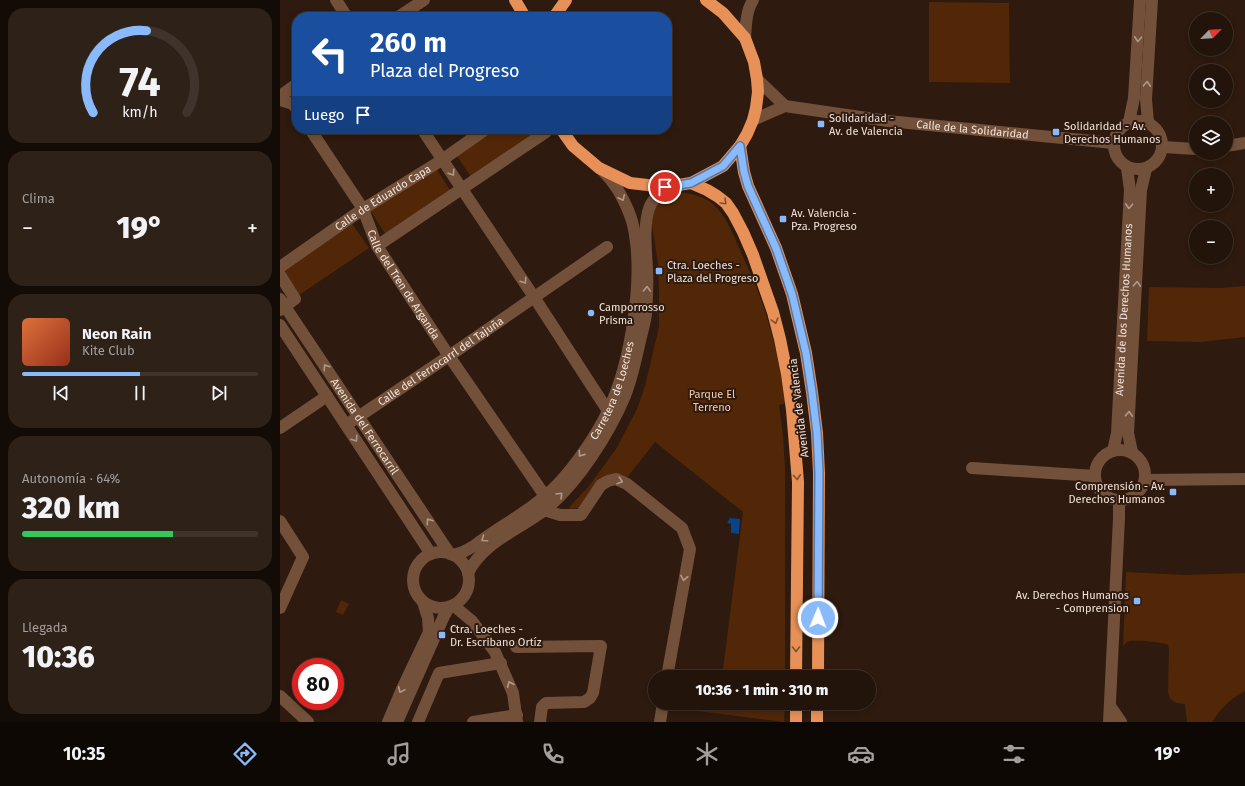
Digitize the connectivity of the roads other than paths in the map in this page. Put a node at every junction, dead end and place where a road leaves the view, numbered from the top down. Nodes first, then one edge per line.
1 (336, 0) edge
2 (424, 0) edge
3 (515, 0) edge
4 (566, 0) edge
5 (706, 0) edge
6 (753, 0) edge
7 (1140, 0) edge
8 (1152, 0) edge
9 (344, 12) edge
10 (406, 12) edge
11 (522, 12) edge
12 (558, 12) edge
13 (745, 38) junction
14 (757, 79) junction
15 (292, 88) edge
16 (280, 96) edge
17 (280, 100) edge
18 (292, 104) edge
19 (785, 106) junction
20 (753, 120) junction
21 (1129, 122) junction
22 (1148, 122) junction
23 (313, 134) edge
24 (425, 134) edge
25 (479, 134) edge
26 (543, 134) edge
27 (565, 134) edge
28 (1113, 143) junction
29 (1245, 143) edge
30 (1233, 145) edge
31 (740, 146) junction
32 (1162, 147) junction
33 (1189, 149) edge
34 (442, 160) junction
35 (599, 168) junction
36 (1127, 168) junction
37 (1146, 169) junction
38 (691, 183) junction
39 (665, 187) junction
40 (462, 188) junction
41 (363, 209) junction
42 (377, 246) junction
43 (607, 247) dead end
44 (280, 267) edge
45 (280, 276) edge
46 (536, 295) junction
47 (282, 305) edge
48 (280, 325) edge
49 (449, 356) junction
50 (327, 396) junction
51 (608, 411) junction
52 (359, 416) junction
53 (346, 425) junction
54 (280, 428) edge
55 (1113, 451) junction
56 (1132, 452) junction
57 (972, 468) dead end
58 (1095, 476) junction
59 (1245, 479) edge
60 (1145, 480) junction
61 (546, 496) junction
62 (1118, 500) junction
63 (544, 510) junction
64 (280, 521) edge
65 (431, 554) junction
66 (452, 555) junction
67 (468, 573) junction
68 (423, 602) junction
69 (451, 606) junction
70 (280, 608) edge
71 (516, 647) dead end
72 (501, 663) junction
73 (668, 670) edge
74 (796, 670) edge
75 (818, 670) edge
76 (280, 696) edge
77 (1110, 706) junction
78 (662, 710) edge
79 (796, 710) edge
80 (817, 710) edge
81 (517, 719) edge
82 (308, 722) edge
83 (388, 722) edge
84 (397, 722) edge
85 (418, 722) edge
86 (472, 722) edge
87 (540, 722) edge
88 (660, 722) edge
89 (796, 722) edge
90 (817, 722) edge
91 (1109, 722) edge
92 (1121, 722) edge

1 - 9 street
2 - 10 street
3 - 11 highway
4 - 12 highway
5 - 13 highway
6 - 13 street
7 -> 21 street
22 -> 8 street
13 - 14 highway
14 - 19 street
14 - 20 highway
15 - 16 street
17 - 18 street
19 - 20 street
19 - 28 street, Calle de la Solidaridad
20 - 31 highway
21 - 22 street
21 - 28 street
22 - 32 street
23 - 41 street, Calle del Tren de Arganda
24 - 34 street
25 - 34 street, Calle de Eduardo Capa
26 - 40 street
27 - 35 highway
28 - 36 street
29 - 30 street
31 - 38 highway
31 - 75 highway, Avenida de Valencia
32 - 33 street
32 - 37 street
34 -> 40 street
34 - 41 street, Calle de Eduardo Capa
35 - 39 highway
35 -> 51 street, Carretera de Loeches
36 - 37 street
36 -> 55 street, Avenida de los Derechos Humanos
56 -> 37 street
38 - 39 highway
38 -> 74 highway, Avenida de Valencia
63 -> 39 street, Carretera de Loeches
40 - 42 street
40 -> 46 street
41 - 42 street, Calle del Tren de Arganda
41 - 44 street, Calle de Eduardo Capa
42 - 49 street, Calle del Tren de Arganda
43 - 46 street, Calle del Ferrocarrl del Tajuña
45 - 47 street
46 - 49 street, Calle del Ferrocarrl del Tajuña
46 - 51 street
52 -> 47 street, Avenida del Ferrocarril
48 - 50 street, Avenida del Ferrocarril
49 - 52 street, Calle del Ferrocarrl del Tajuña
49 - 61 street, Calle del Tren de Arganda
50 - 53 street, Avenida del Ferrocarril
50 - 54 street
51 -> 61 street, Carretera de Loeches
52 - 53 street, Calle del Ferrocarrl del Tajuña
66 -> 52 street, Avenida del Ferrocarril
53 -> 65 street, Avenida del Ferrocarril
55 - 56 street
55 - 58 street
56 - 60 street
57 - 58 street
58 - 62 street
59 - 60 street
60 - 62 street
61 -> 66 street, Carretera de Loeches
62 - 77 street
63 - 67 street, Carretera de Loeches
63 -> 73 street
64 - 70 street
65 - 66 street
65 - 68 street
66 - 67 street
67 - 69 street
68 - 69 street
68 -> 83 street
69 - 72 street
69 - 84 street
71 - 87 street
81 -> 72 street
72 - 85 street
76 - 82 street
77 - 91 street
77 - 92 street
78 - 88 street
79 - 89 highway
80 - 90 highway
81 - 86 street

